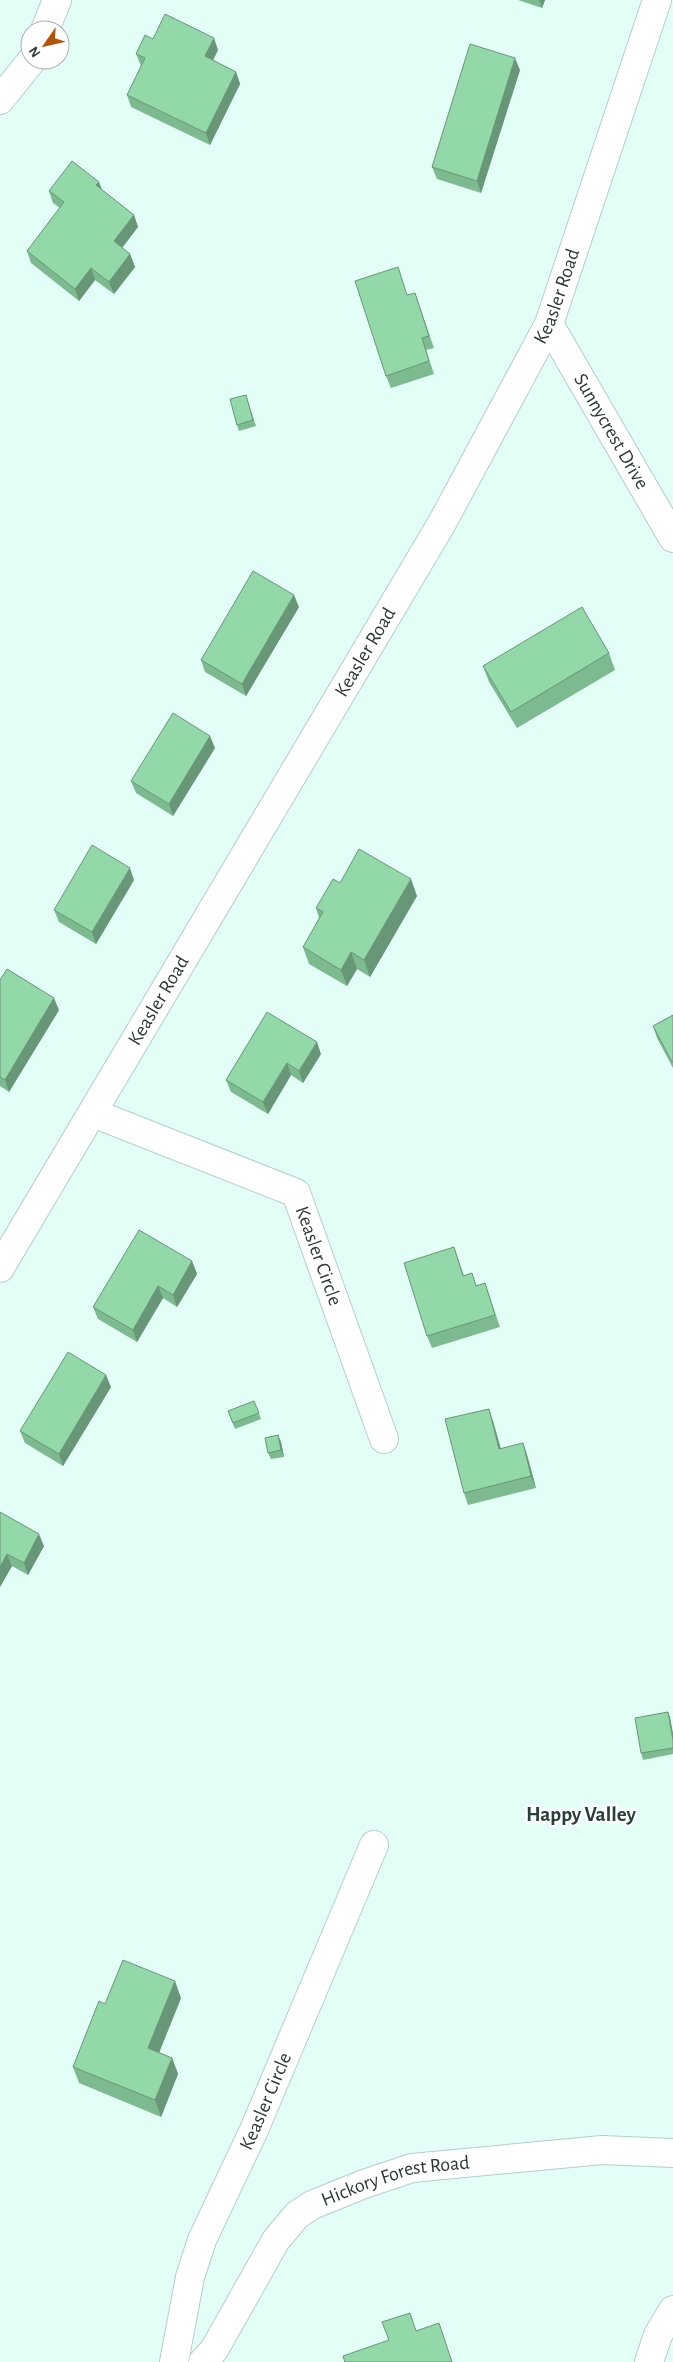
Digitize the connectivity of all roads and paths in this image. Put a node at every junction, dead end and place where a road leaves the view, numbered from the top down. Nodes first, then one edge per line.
1 (57, 0) edge
2 (657, 0) edge
3 (49, 20) edge
4 (24, 70) edge
5 (0, 100) edge
6 (549, 324) junction
7 (673, 538) edge
8 (93, 1113) junction
9 (0, 1268) edge
10 (384, 1439) dead end
11 (374, 1846) dead end
12 (673, 2153) edge
13 (673, 2310) edge
14 (174, 2362) edge
15 (203, 2362) edge
16 (649, 2362) edge

1 - 3 street
2 - 6 street, Keasler Road
4 - 5 street
6 - 7 street, Sunnycrest Drive
6 - 8 street, Keasler Road
8 - 9 street, Keasler Road
8 - 10 street, Keasler Circle
11 - 14 street, Keasler Circle
12 - 15 street, Hickory Forest Road
13 - 16 street

